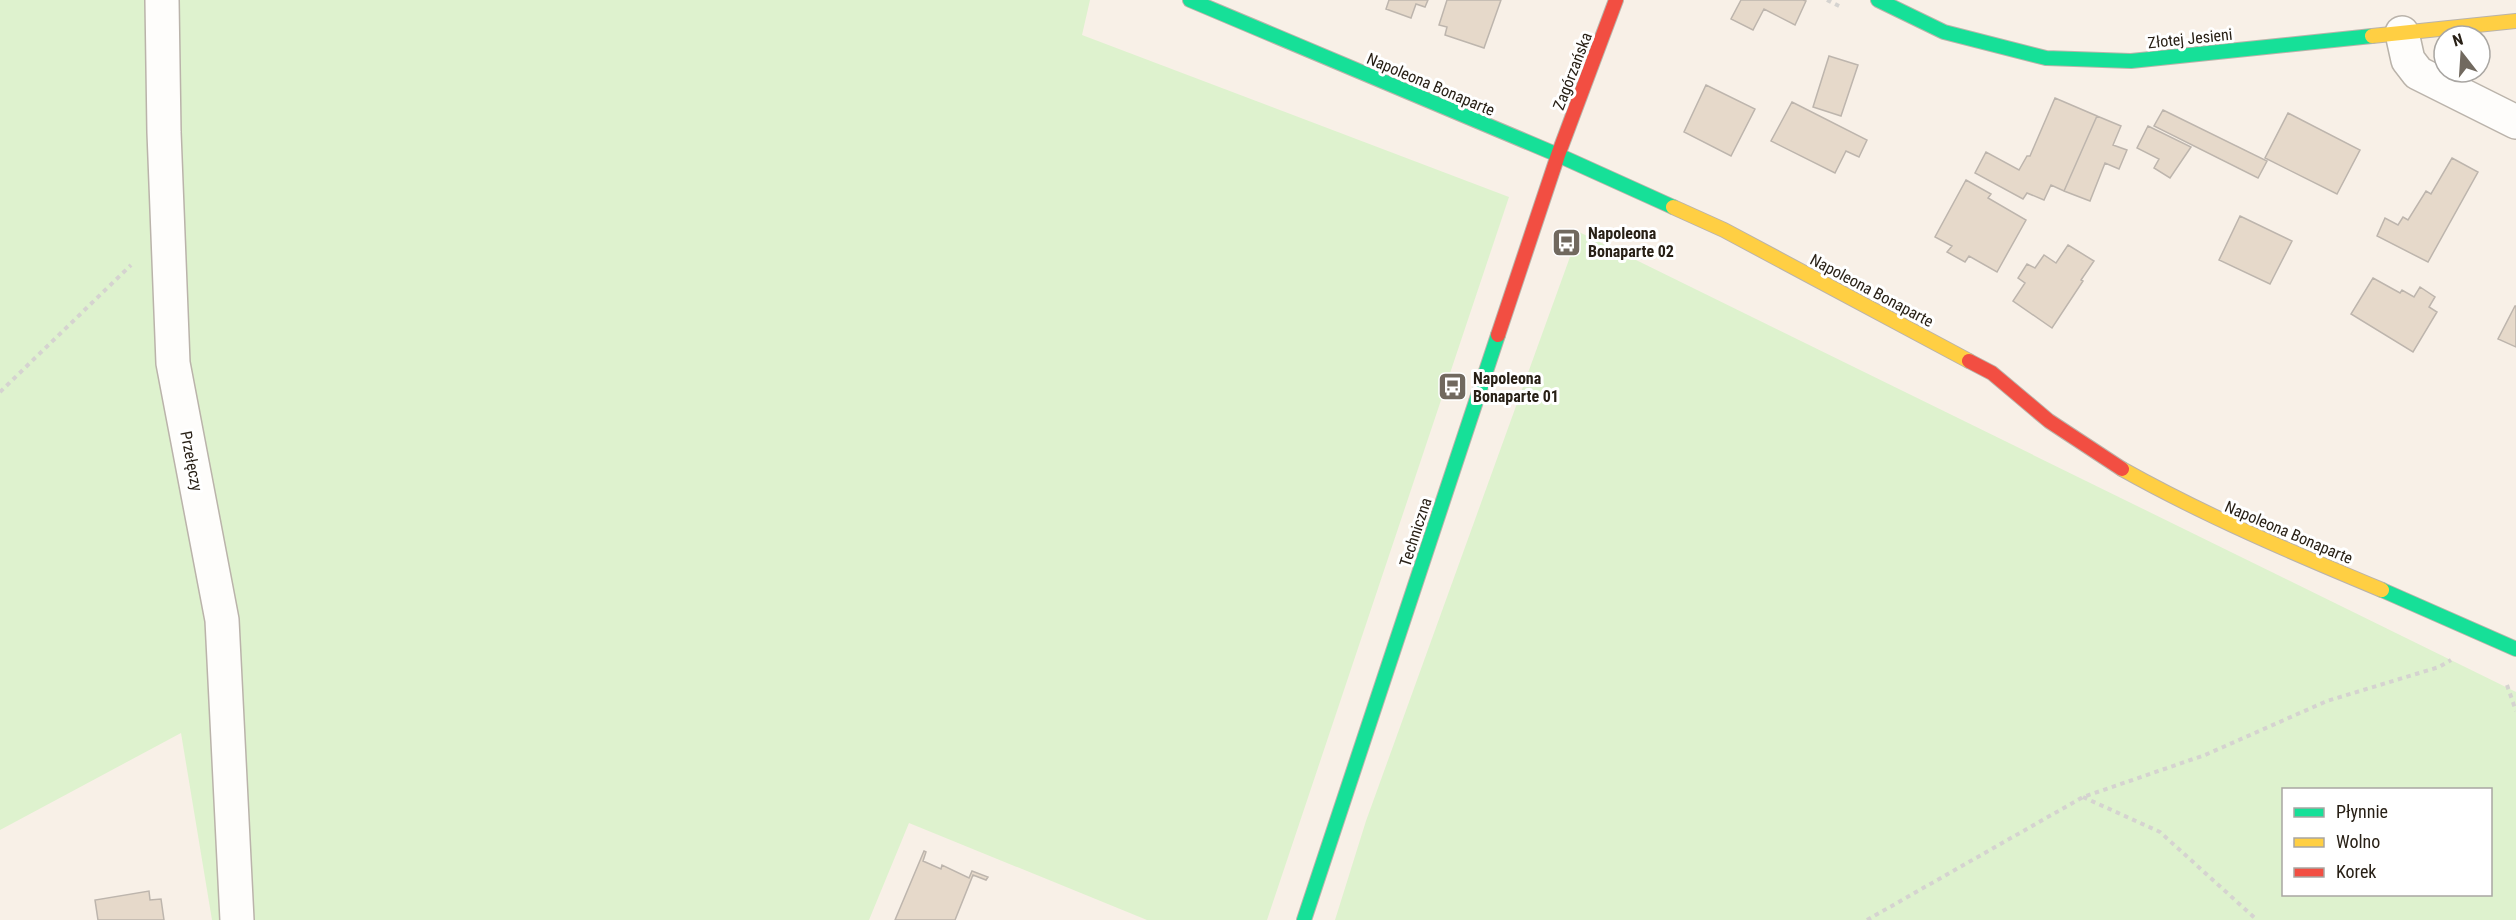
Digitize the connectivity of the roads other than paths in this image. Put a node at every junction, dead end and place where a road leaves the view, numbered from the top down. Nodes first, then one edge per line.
1 (162, 0) edge
2 (1190, 0) edge
3 (1616, 0) edge
4 (1878, 0) edge
5 (2516, 21) edge
6 (2402, 33) junction
7 (2516, 122) edge
8 (1558, 155) junction
9 (2516, 649) edge
10 (237, 920) edge
11 (1304, 920) edge

1 - 10 street, Przełęczy
2 - 8 street, Napoleona Bonaparte
3 - 8 street, Zagórzańska
4 - 6 street, Złotej Jesieni
5 - 6 street, Złotej Jesieni
6 - 7 street
8 - 9 street, Napoleona Bonaparte
8 - 11 street, Techniczna

